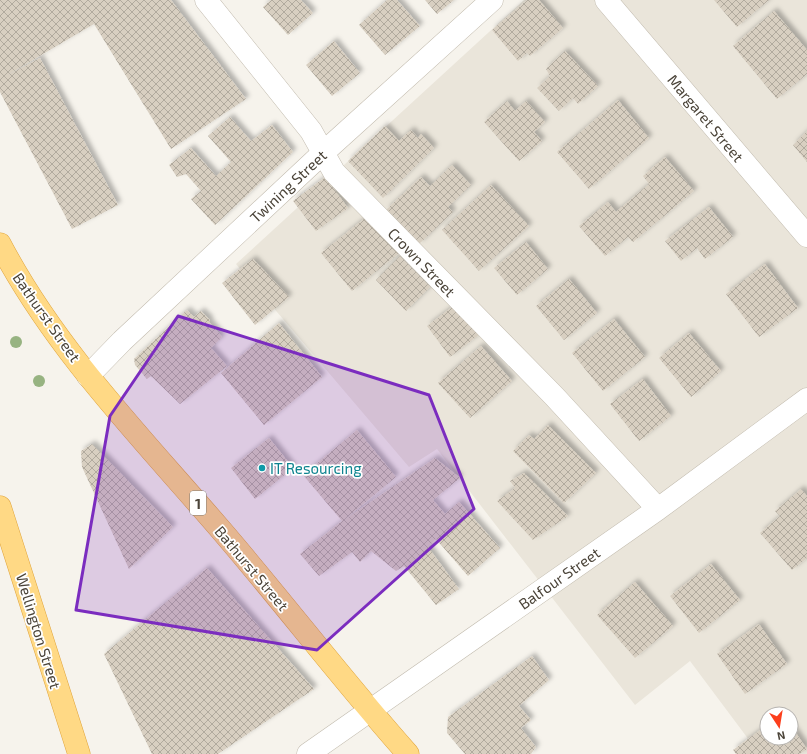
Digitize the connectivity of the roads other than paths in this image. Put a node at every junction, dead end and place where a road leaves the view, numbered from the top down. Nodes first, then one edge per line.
1 (206, 0) edge
2 (492, 0) edge
3 (606, 0) edge
4 (324, 152) junction
5 (807, 236) edge
6 (0, 244) edge
7 (88, 376) junction
8 (807, 399) edge
9 (0, 508) edge
10 (658, 509) junction
11 (370, 711) junction
12 (79, 754) edge
13 (308, 754) edge
14 (408, 754) edge

1 - 4 street, Crown Street
2 - 4 street, Twining Street
3 - 5 street, Margaret Street
4 - 7 street, Twining Street
4 - 10 street, Crown Street
6 - 7 highway, Bathurst Street / 1
7 - 11 highway, Bathurst Street / 1
8 - 10 street, Balfour Street
9 - 12 highway, Wellington Street
10 - 11 street, Balfour Street
11 - 13 street, Balfour Street
11 - 14 highway, Bathurst Street / 1

